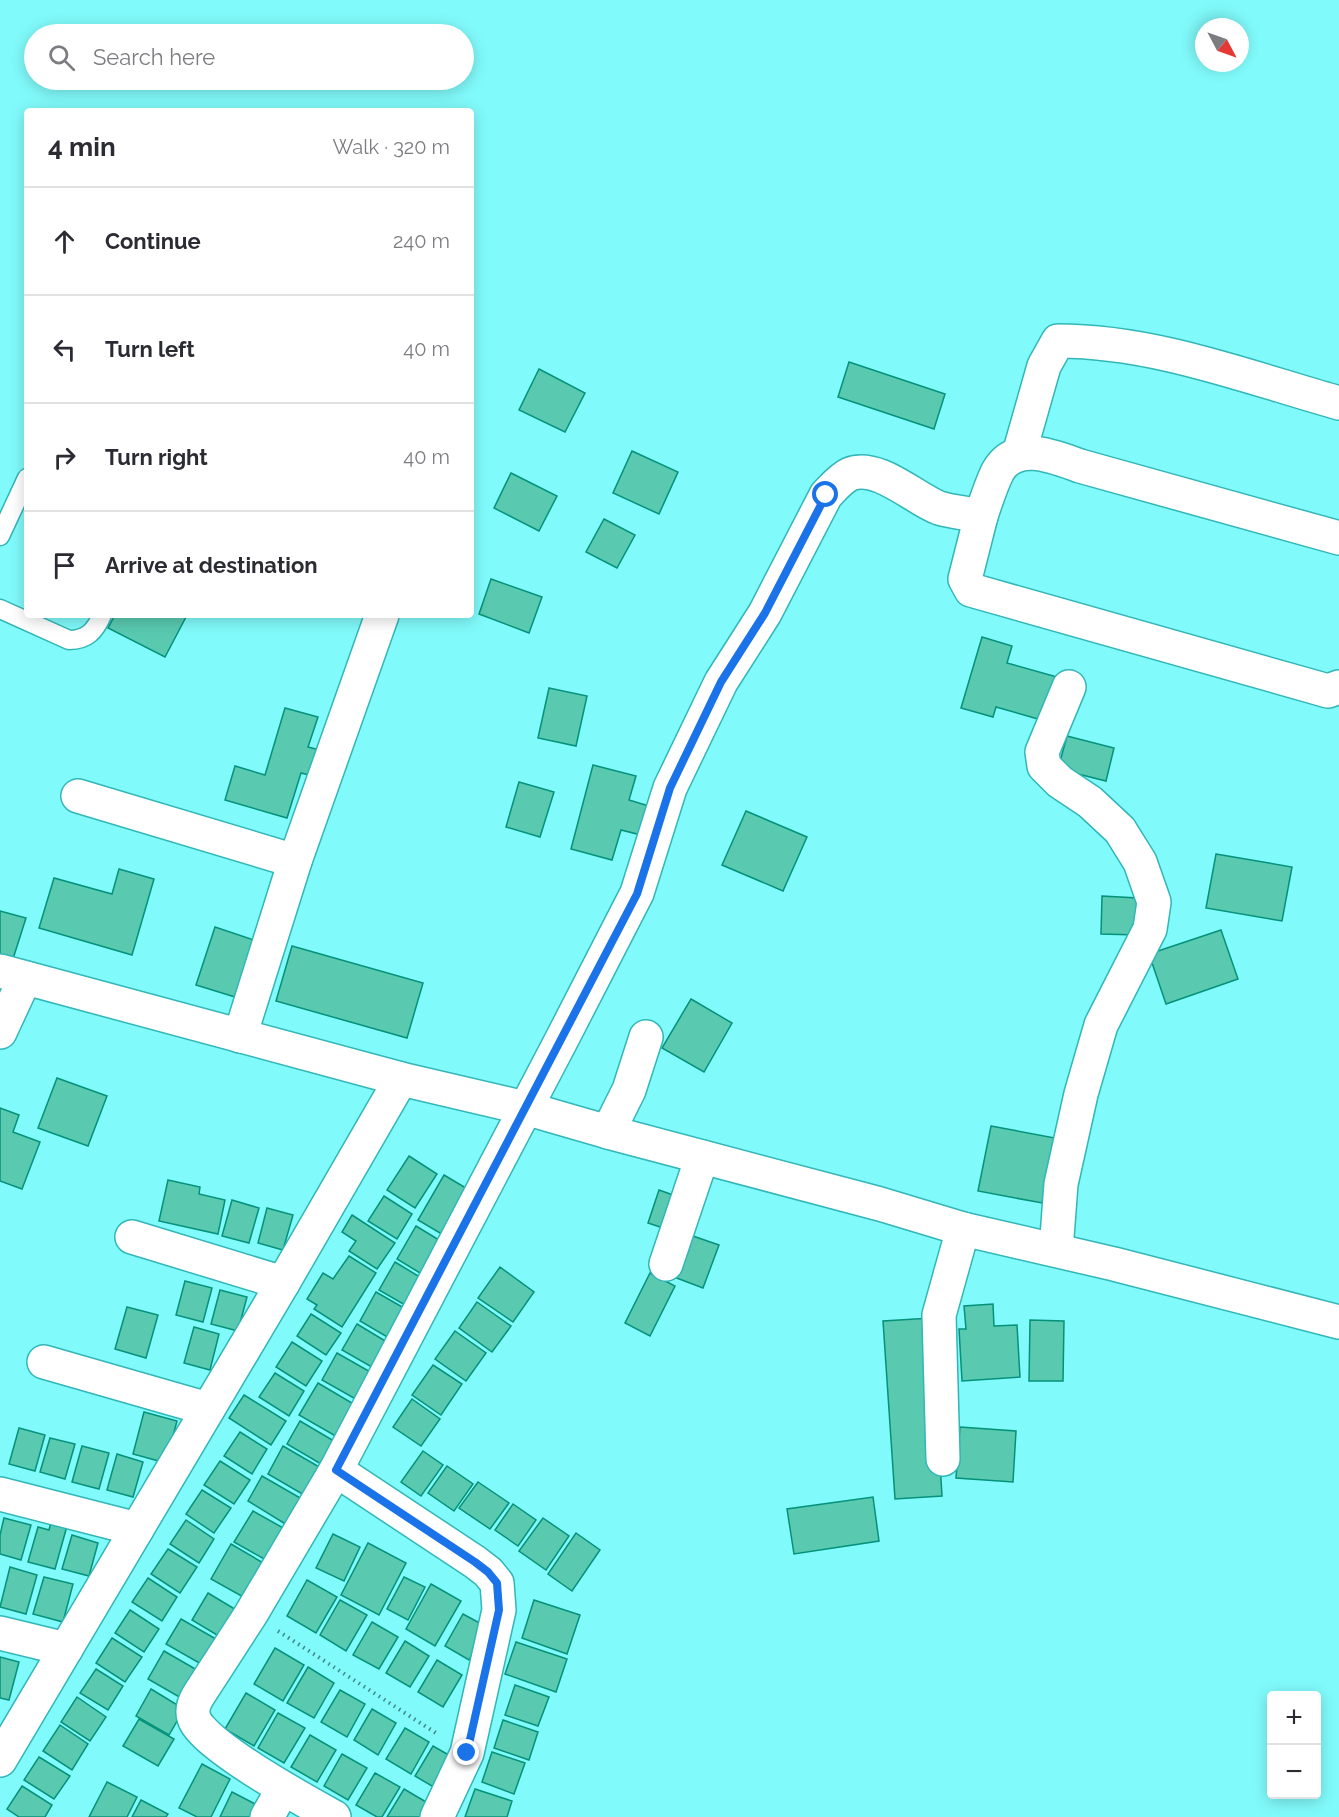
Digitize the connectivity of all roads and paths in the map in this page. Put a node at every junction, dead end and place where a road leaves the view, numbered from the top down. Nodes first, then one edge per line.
1 (1339, 403) edge
2 (1020, 454) junction
3 (24, 484) edge
4 (981, 516) junction
5 (0, 536) edge
6 (1339, 538) edge
7 (0, 609) edge
8 (100, 618) edge
9 (381, 618) edge
10 (1069, 687) dead end
11 (1339, 687) edge
12 (78, 796) dead end
13 (295, 861) junction
14 (13, 975) edge
15 (0, 1032) edge
16 (240, 1036) junction
17 (646, 1037) dead end
18 (401, 1079) junction
19 (525, 1108) junction
20 (608, 1132) junction
21 (702, 1157) junction
22 (963, 1229) junction
23 (132, 1236) dead end
24 (1056, 1250) junction
25 (666, 1264) dead end
26 (283, 1283) junction
27 (1339, 1322) edge
28 (44, 1362) dead end
29 (208, 1409) junction
30 (943, 1459) dead end
31 (336, 1470) junction
32 (0, 1494) edge
33 (137, 1529) junction
34 (251, 1614) junction
35 (0, 1633) edge
36 (66, 1649) junction
37 (467, 1753) junction
38 (0, 1760) edge
39 (283, 1789) junction
40 (267, 1817) edge
41 (334, 1817) edge
42 (437, 1817) edge

1 - 2 street
2 - 4 street
2 - 6 street
3 - 5 lane
4 - 11 street
4 - 19 street
7 - 8 lane
9 - 13 street
10 - 24 street
12 - 13 street
13 - 16 street
14 - 15 street
14 - 16 street
16 - 18 street
17 - 20 street
18 - 19 street
18 - 26 street
19 - 20 street
19 - 31 street
20 - 21 street
21 - 22 street
21 - 25 street
22 - 24 street
22 - 30 street
23 - 26 street
24 - 27 street
26 - 29 street
28 - 29 street
29 - 33 street
31 - 34 street
31 - 37 street
32 - 33 street
33 - 36 street
34 - 37 path
34 - 39 street
35 - 36 street
36 - 38 street
37 - 42 street
39 - 40 street
39 - 41 street

